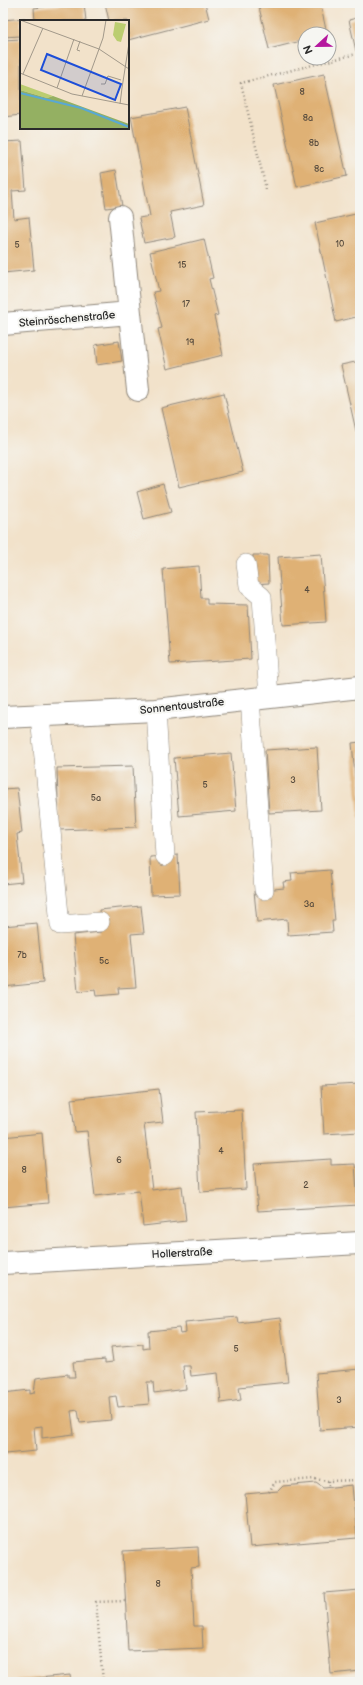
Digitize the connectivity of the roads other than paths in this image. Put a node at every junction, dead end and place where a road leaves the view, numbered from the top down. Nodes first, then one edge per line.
1 (120, 218) dead end
2 (130, 313) junction
3 (3, 324) edge
4 (138, 390) dead end
5 (246, 564) dead end
6 (360, 687) edge
7 (259, 698) junction
8 (156, 710) junction
9 (40, 716) junction
10 (3, 717) edge
11 (165, 856) dead end
12 (264, 890) dead end
13 (100, 922) dead end
14 (360, 1244) edge
15 (3, 1263) edge

1 - 2 street, Steinröschenstraße
2 - 3 street, Steinröschenstraße
2 - 4 street, Steinröschenstraße
5 - 7 lane
6 - 7 street, Sonnentaustraße
7 - 8 street, Sonnentaustraße
7 - 12 lane
8 - 9 street, Sonnentaustraße
8 - 11 lane
9 - 10 street, Sonnentaustraße
9 - 13 lane
14 - 15 street, Hollerstraße

